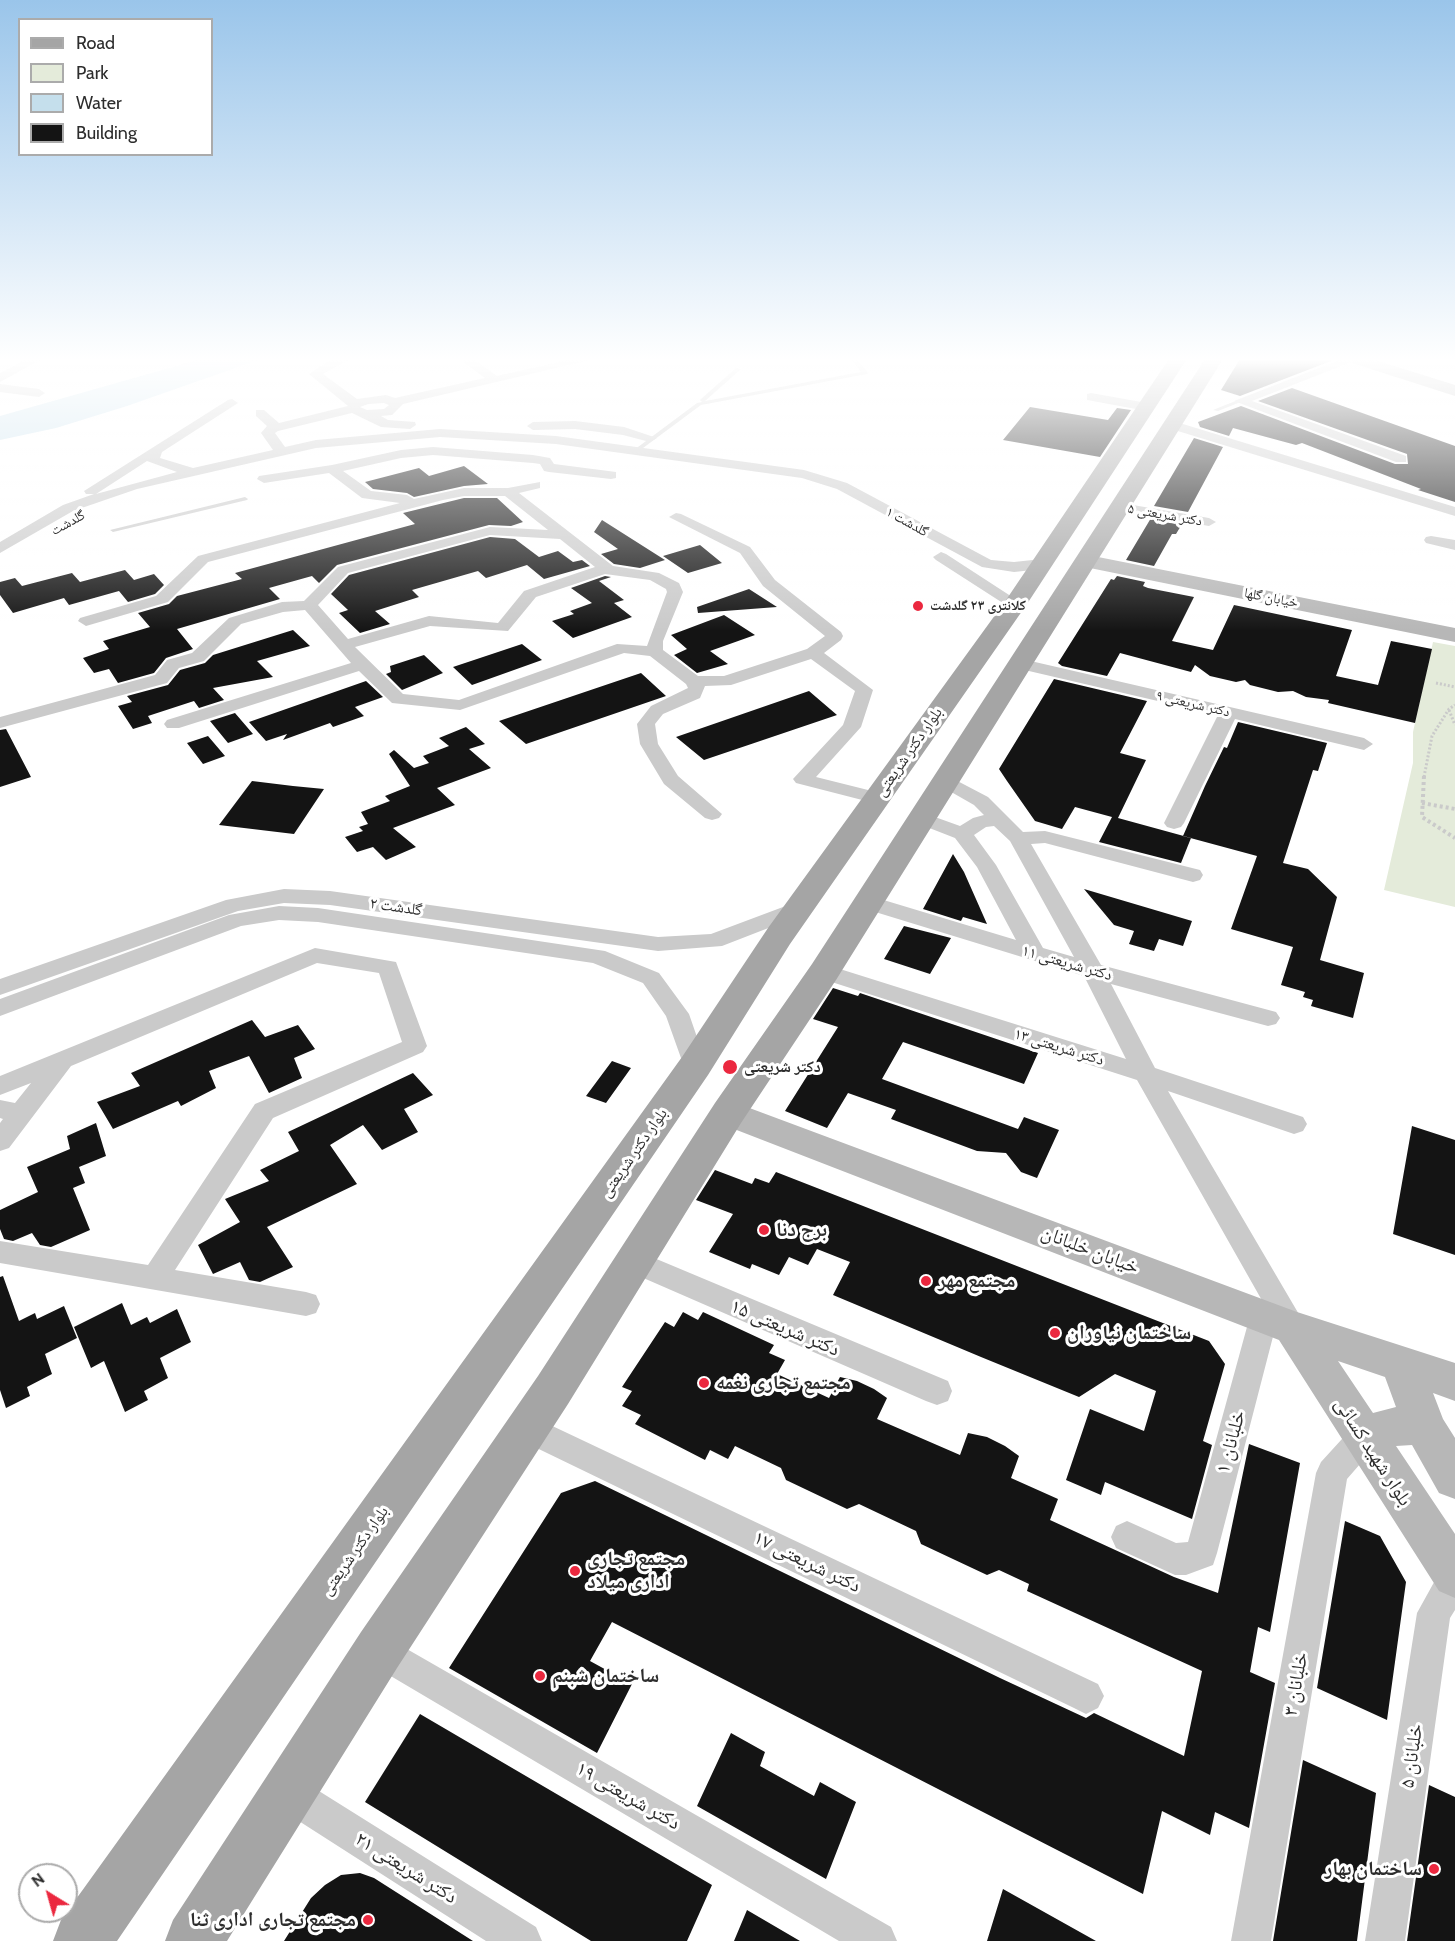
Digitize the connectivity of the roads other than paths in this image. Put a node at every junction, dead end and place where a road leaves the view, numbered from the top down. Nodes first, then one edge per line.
1 (156, 450) edge
2 (157, 450) edge
3 (290, 450) edge
4 (342, 450) edge
5 (571, 450) edge
6 (599, 450) edge
7 (638, 450) edge
8 (1141, 450) edge
9 (1263, 450) edge
10 (1375, 450) edge
11 (281, 451) joint
12 (632, 455) junction
13 (1401, 459) dead end
14 (332, 470) junction
15 (196, 471) junction
16 (611, 475) dead end
17 (264, 479) dead end
18 (535, 485) dead end
19 (137, 490) junction
20 (508, 492) junction
21 (245, 499) dead end
22 (423, 500) junction
23 (1112, 500) junction
24 (68, 508) junction
25 (1455, 512) edge
26 (676, 517) dead end
27 (1209, 522) dead end
28 (910, 524) junction
29 (113, 530) dead end
30 (564, 535) junction
31 (1431, 540) dead end
32 (1455, 545) edge
33 (0, 548) edge
34 (931, 552) dead end
35 (1088, 561) junction
36 (0, 564) edge
37 (1042, 564) junction
38 (607, 568) junction
39 (1015, 604) junction
40 (309, 605) junction
41 (86, 621) dead end
42 (1455, 635) edge
43 (345, 645) junction
44 (655, 652) junction
45 (813, 653) junction
46 (1022, 664) junction
47 (362, 665) junction
48 (694, 681) junction
49 (1229, 712) junction
50 (0, 723) edge
51 (173, 724) dead end
52 (1364, 744) dead end
53 (946, 780) junction
54 (877, 798) junction
55 (712, 814) dead end
56 (921, 818) junction
57 (998, 819) junction
58 (1174, 823) dead end
59 (962, 834) junction
60 (1018, 838) junction
61 (1193, 876) dead end
62 (867, 902) junction
63 (799, 908) junction
64 (1035, 954) junction
65 (1093, 971) junction
66 (824, 972) junction
67 (0, 987) edge
68 (0, 1008) edge
69 (1268, 1018) dead end
70 (62, 1060) junction
71 (695, 1066) junction
72 (1146, 1074) junction
73 (0, 1086) edge
74 (10, 1112) edge
75 (728, 1113) junction
76 (1294, 1124) dead end
77 (0, 1141) edge
78 (0, 1252) edge
79 (635, 1262) junction
80 (155, 1278) junction
81 (306, 1304) dead end
82 (1278, 1322) junction
83 (1400, 1362) junction
84 (1455, 1382) edge
85 (936, 1391) dead end
86 (527, 1428) junction
87 (1426, 1430) junction
88 (1363, 1438) junction
89 (1455, 1478) edge
90 (1127, 1537) dead end
91 (1455, 1576) edge
92 (379, 1650) junction
93 (1086, 1696) dead end
94 (290, 1794) junction
95 (82, 1941) edge
96 (194, 1941) edge
97 (522, 1941) edge
98 (877, 1941) edge
99 (1251, 1941) edge
100 (1385, 1941) edge

1 - 24 street
2 - 15 street
3 - 11 street, گلدشت ۱
4 - 19 street, گلدشت ۱
5 - 12 street, گلدشت ۱
6 - 12 street, گلدشت ۱
7 - 12 lane
8 - 23 main road, بلوار دکتر شریعتی
9 - 25 street
10 - 13 street
11 - 15 street, گلدشت ۱
12 - 28 street, گلدشت ۱
12 - 28 street, گلدشت ۱
14 - 16 street
14 - 17 street
14 - 22 street
15 - 19 street, گلدشت ۱
18 - 20 street
19 - 24 street, گلدشت
19 - 36 street, گلدشت
20 - 22 street
20 - 30 street
21 - 29 lane
22 - 41 street
23 - 27 street, ۵ دکتر شریعتی
23 - 35 main road, بلوار دکتر شریعتی
23 - 37 main road, بلوار دکتر شریعتی
24 - 33 street, گلدشت
26 - 45 street
28 - 37 street, گلدشت ۱
30 - 38 street
30 - 40 street
31 - 32 street
34 - 39 street, گلدشت ۱
35 - 42 street, خیابان گلها
35 - 46 main road, بلوار دکتر شریعتی
37 - 39 main road, بلوار دکتر شریعتی
38 - 43 street
38 - 44 street
39 - 54 main road, بلوار دکتر شریعتی
40 - 43 street
40 - 50 street
43 - 47 street
44 - 47 street
44 - 48 street
45 - 48 street
45 - 54 street
46 - 49 street, دکتر شریعتی ۹
46 - 53 main road, بلوار دکتر شریعتی
47 - 51 street
48 - 55 street
49 - 52 street, دکتر شریعتی ۹
49 - 58 street
53 - 56 main road, بلوار دکتر شریعتی
53 - 57 street
54 - 63 main road, بلوار دکتر شریعتی
56 - 59 street
56 - 62 main road, بلوار دکتر شریعتی
57 - 59 street
57 - 60 street
59 - 64 street
60 - 61 street
60 - 65 street
62 - 64 street, ۱۱ دکتر شریعتی
62 - 66 main road, بلوار دکتر شریعتی
63 - 67 street, گلدشت ۲
63 - 71 main road, بلوار دکتر شریعتی
64 - 65 street, ۱۱ دکتر شریعتی
65 - 69 street, ۱۱ دکتر شریعتی
65 - 72 street
66 - 72 street, ۱۳ دکتر شریعتی
66 - 75 main road, بلوار دکتر شریعتی
68 - 71 street, گلدشت ۲
70 - 73 street
70 - 74 street
70 - 80 street
71 - 95 main road, بلوار دکتر شریعتی
72 - 76 street, ۱۳ دکتر شریعتی
72 - 82 street
74 - 77 street
75 - 79 main road, بلوار دکتر شریعتی
75 - 82 street, خیابان خلبانان
78 - 80 street
79 - 85 street, ۱۵ دکتر شریعتی
79 - 86 main road, بلوار دکتر شریعتی
80 - 81 street
82 - 83 street, خیابان خلبانان
82 - 88 street, بلوار شهید کسائی
82 - 90 street, ۱ خلبانان
83 - 84 street, خیابان خلبانان
83 - 87 street
86 - 92 main road, بلوار دکتر شریعتی
86 - 93 street, ۱۷ دکتر شریعتی
87 - 88 street
87 - 89 street
88 - 91 street, بلوار شهید کسائی
88 - 99 street, ۳ خلبانان
91 - 100 street, ۵ خلبانان
92 - 94 main road, بلوار دکتر شریعتی
92 - 98 street, ۱۹ دکتر شریعتی
94 - 96 main road, بلوار دکتر شریعتی
94 - 97 street, ۲۱ دکتر شریعتی

